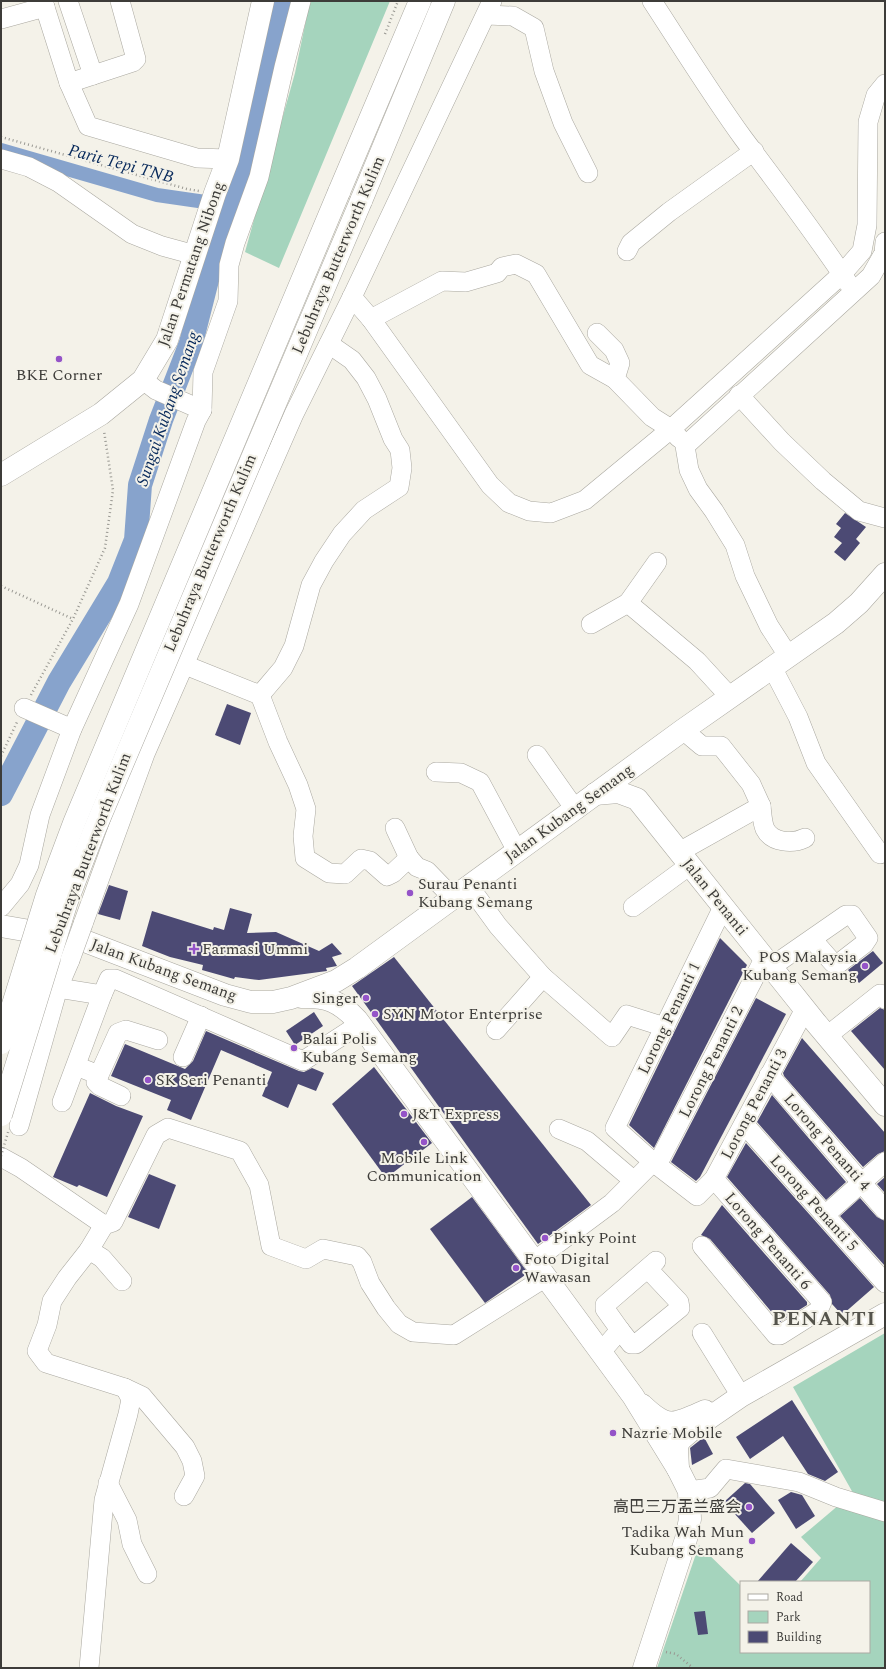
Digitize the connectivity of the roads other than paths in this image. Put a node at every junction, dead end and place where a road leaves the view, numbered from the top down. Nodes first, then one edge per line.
1 (68, 1) edge
2 (120, 1) edge
3 (263, 1) edge
4 (301, 1) edge
5 (416, 1) edge
6 (420, 1) edge
7 (444, 1) edge
8 (453, 1) edge
9 (652, 1) edge
10 (44, 4) edge
11 (489, 8) edge
12 (1, 19) edge
13 (405, 37) junction
14 (427, 46) junction
15 (93, 75) junction
16 (69, 83) junction
17 (885, 84) edge
18 (754, 151) junction
19 (1, 159) edge
20 (228, 159) junction
21 (588, 172) dead end
22 (885, 242) edge
23 (628, 251) dead end
24 (195, 255) junction
25 (842, 274) junction
26 (853, 291) junction
27 (352, 297) junction
28 (371, 319) junction
29 (597, 333) dead end
30 (329, 344) junction
31 (615, 379) junction
32 (149, 385) junction
33 (739, 395) junction
34 (198, 408) junction
35 (671, 429) junction
36 (685, 446) junction
37 (1, 475) edge
38 (885, 518) edge
39 (657, 562) dead end
40 (883, 581) edge
41 (628, 603) junction
42 (591, 624) dead end
43 (781, 663) junction
44 (185, 665) junction
45 (260, 695) junction
46 (730, 697) junction
47 (27, 709) road end
48 (65, 726) junction
49 (683, 730) junction
50 (537, 755) dead end
51 (649, 755) junction
52 (436, 772) dead end
53 (595, 794) junction
54 (638, 799) junction
55 (761, 806) junction
56 (575, 809) junction
57 (395, 828) dead end
58 (805, 838) dead end
59 (518, 851) junction
60 (880, 854) dead end
61 (409, 858) junction
62 (685, 858) junction
63 (461, 892) junction
64 (633, 906) dead end
65 (1, 907) edge
66 (723, 907) junction
67 (1, 926) edge
68 (812, 940) dead end
69 (124, 955) junction
70 (768, 963) junction
71 (356, 968) junction
72 (543, 977) junction
73 (115, 979) junction
74 (58, 988) junction
75 (102, 995) junction
76 (291, 998) junction
77 (885, 999) edge
78 (805, 1009) junction
79 (201, 1016) junction
80 (359, 1022) junction
81 (665, 1027) junction
82 (496, 1030) dead end
83 (827, 1036) junction
84 (158, 1040) dead end
85 (1, 1043) edge
86 (183, 1057) dead end
87 (76, 1066) junction
88 (99, 1075) junction
89 (769, 1075) junction
90 (121, 1096) dead end
91 (62, 1102) dead end
92 (885, 1105) edge
93 (10, 1120) edge
94 (744, 1124) junction
95 (559, 1129) dead end
96 (1, 1157) edge
97 (885, 1162) edge
98 (655, 1163) junction
99 (714, 1179) junction
100 (633, 1180) junction
101 (862, 1183) junction
102 (885, 1210) edge
103 (825, 1215) junction
104 (104, 1225) junction
105 (702, 1246) dead end
106 (90, 1250) junction
107 (540, 1269) junction
108 (122, 1281) dead end
109 (885, 1283) edge
110 (885, 1314) edge
111 (620, 1330) junction
112 (702, 1333) dead end
113 (601, 1352) junction
114 (125, 1388) junction
115 (633, 1396) junction
116 (741, 1396) junction
117 (678, 1469) junction
118 (108, 1483) junction
119 (689, 1491) junction
120 (184, 1496) dead end
121 (885, 1512) edge
122 (147, 1574) dead end
123 (647, 1659) edge
124 (89, 1668) edge

1 - 15 street
2 - 15 street
3 - 20 main road, Jalan Permatang Nibong
4 - 34 street
5 - 13 main road
6 - 13 main road, Lebuhraya Butterworth Kulim
7 - 14 main road, Lebuhraya Butterworth Kulim
8 - 14 main road
9 - 18 street
10 - 12 street
10 - 16 street
11 - 21 street
11 - 27 street
13 - 85 main road, Lebuhraya Butterworth Kulim, bridge
14 - 93 main road, Lebuhraya Butterworth Kulim, bridge
15 - 16 street
16 - 20 street
17 - 25 street
18 - 23 street
18 - 25 street
19 - 24 street
20 - 24 main road, Jalan Permatang Nibong
22 - 26 street
24 - 32 main road, Jalan Permatang Nibong
25 - 26 street
25 - 35 street
26 - 33 street
27 - 28 street
27 - 30 street
28 - 31 street
28 - 35 street
29 - 31 street
30 - 44 street
30 - 45 street
31 - 35 street
32 - 34 street
32 - 37 main road, Jalan Permatang Nibong
33 - 36 street
33 - 38 street
34 - 48 street
35 - 36 street
36 - 43 street
39 - 41 street
40 - 43 main road, Jalan Kubang Semang
41 - 42 street
41 - 46 street
43 - 46 main road, Jalan Kubang Semang
43 - 60 street
44 - 45 street
44 - 74 street, bridge
45 - 61 street
46 - 49 main road, Jalan Kubang Semang
47 - 48 street
48 - 65 street
49 - 51 main road, Jalan Kubang Semang
49 - 55 street
50 - 56 street
51 - 53 main road, Jalan Kubang Semang
51 - 54 main road
52 - 59 street
53 - 54 main road
53 - 56 main road, Jalan Kubang Semang
54 - 62 main road, Jalan Penanti
55 - 58 street
55 - 62 street
56 - 59 main road, Jalan Kubang Semang
57 - 61 street
59 - 63 main road, Jalan Kubang Semang
61 - 63 street
62 - 64 street
62 - 66 main road, Jalan Penanti
63 - 71 main road, Jalan Kubang Semang
63 - 72 street
66 - 70 main road, Jalan Penanti
66 - 81 street, Lorong Penanti 1
67 - 69 main road, Jalan Kubang Semang
68 - 70 street
69 - 73 street
69 - 76 main road, Jalan Kubang Semang
70 - 78 main road, Jalan Penanti
70 - 98 street, Lorong Penanti 2
71 - 76 main road, Jalan Kubang Semang
71 - 80 main road
72 - 81 street
72 - 82 street
73 - 75 street
73 - 79 street
74 - 75 street
74 - 93 street
75 - 87 street
76 - 80 main road
77 - 83 street
78 - 83 main road, Jalan Penanti
78 - 89 street, Lorong Penanti 3
79 - 80 street
79 - 86 street
80 - 107 main road
81 - 98 street, Lorong Penanti 1
83 - 92 main road, Jalan Penanti
84 - 88 street
87 - 88 street
87 - 91 street
88 - 90 street
89 - 94 street, Lorong Penanti 3
89 - 101 street, Lorong Penanti 4
94 - 99 street, Lorong Penanti 3
94 - 103 street, Lorong Penanti 5
95 - 100 street
96 - 104 street
97 - 101 street
98 - 99 street, Lorong Penanti 3
98 - 100 street
99 - 105 street, Lorong Penanti 6
100 - 107 street
101 - 102 street, Lorong Penanti 4
101 - 103 street
103 - 109 street, Lorong Penanti 5
104 - 106 street
104 - 107 street
106 - 108 street
106 - 114 street
107 - 113 main road
110 - 116 main road
111 - 111 street
111 - 113 street
112 - 116 street
113 - 115 main road
114 - 118 street
114 - 120 street
115 - 116 main road
115 - 117 main road
116 - 117 main road
117 - 119 main road
118 - 122 street
118 - 124 street
119 - 121 street
119 - 123 main road

